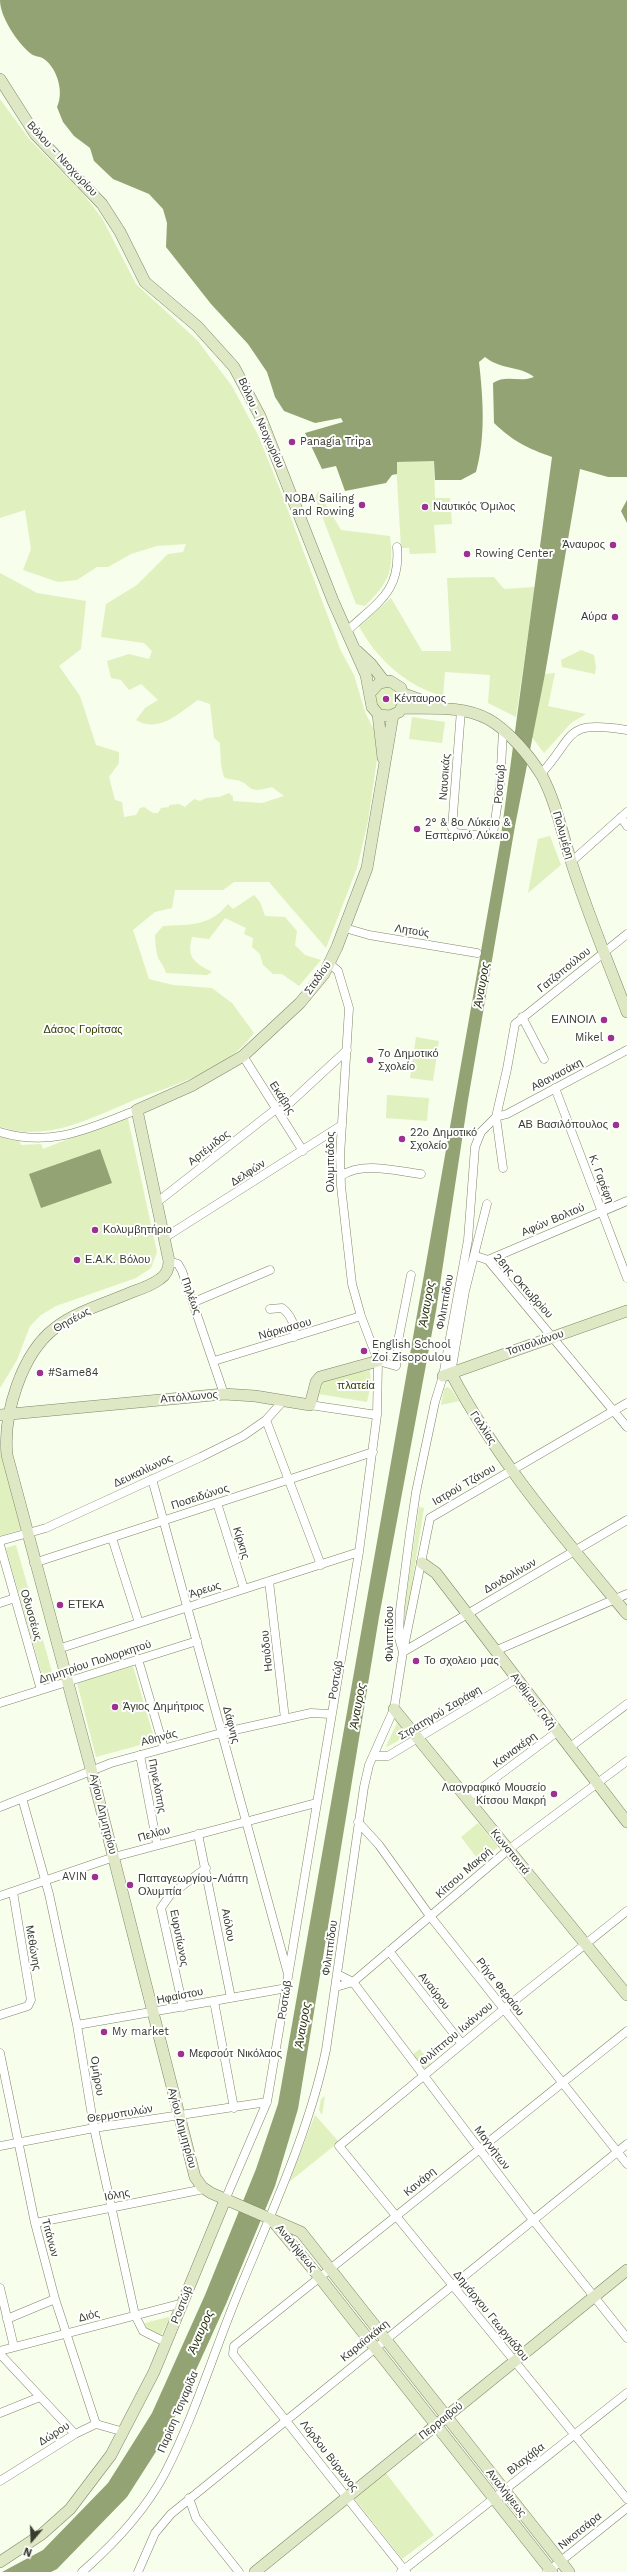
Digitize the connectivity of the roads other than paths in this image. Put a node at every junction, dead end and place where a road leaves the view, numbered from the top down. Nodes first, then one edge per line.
1 (0, 79) edge
2 (397, 547) dead end
3 (346, 632) junction
4 (355, 650) junction
5 (384, 681) junction
6 (370, 693) junction
7 (404, 694) junction
8 (444, 708) junction
9 (461, 710) junction
10 (398, 712) junction
11 (378, 714) junction
12 (627, 730) edge
13 (504, 731) junction
14 (384, 762) junction
15 (541, 774) junction
16 (624, 815) edge
17 (627, 826) edge
18 (491, 836) joint
19 (571, 862) junction
20 (345, 928) junction
21 (627, 934) edge
22 (604, 952) junction
23 (477, 953) dead end
24 (330, 964) junction
25 (627, 1012) edge
26 (522, 1018) junction
27 (348, 1050) junction
28 (627, 1050) edge
29 (243, 1056) junction
30 (544, 1059) dead end
31 (555, 1088) junction
32 (138, 1110) junction
33 (277, 1111) junction
34 (496, 1117) junction
35 (342, 1125) junction
36 (0, 1132) edge
37 (303, 1151) junction
38 (503, 1168) dead end
39 (421, 1174) dead end
40 (340, 1176) junction
41 (627, 1201) edge
42 (156, 1203) junction
43 (487, 1204) dead end
44 (602, 1212) junction
45 (164, 1238) junction
46 (476, 1256) junction
47 (488, 1260) junction
48 (169, 1261) junction
49 (270, 1270) dead end
50 (411, 1275) dead end
51 (627, 1278) edge
52 (194, 1302) junction
53 (270, 1309) dead end
54 (627, 1311) edge
55 (361, 1316) junction
56 (554, 1336) junction
57 (294, 1337) junction
58 (214, 1361) junction
59 (378, 1361) junction
60 (447, 1374) junction
61 (224, 1394) junction
62 (284, 1400) junction
63 (627, 1403) edge
64 (310, 1405) junction
65 (614, 1410) junction
66 (4, 1415) edge
67 (377, 1415) junction
68 (266, 1420) junction
69 (627, 1427) edge
70 (373, 1452) junction
71 (512, 1470) junction
72 (152, 1479) junction
73 (289, 1479) junction
74 (217, 1503) junction
75 (165, 1520) junction
76 (627, 1520) edge
77 (26, 1534) junction
78 (112, 1538) junction
79 (0, 1541) edge
80 (0, 1545) edge
81 (575, 1551) junction
82 (359, 1552) junction
83 (34, 1563) junction
84 (422, 1563) junction
85 (320, 1565) junction
86 (269, 1581) junction
87 (244, 1589) junction
88 (627, 1594) edge
89 (15, 1598) junction
90 (615, 1600) junction
91 (0, 1603) edge
92 (188, 1607) junction
93 (467, 1614) junction
94 (627, 1614) edge
95 (139, 1623) junction
96 (197, 1641) junction
97 (58, 1649) junction
98 (495, 1651) junction
99 (403, 1652) junction
100 (138, 1659) junction
101 (516, 1679) junction
102 (67, 1682) junction
103 (41, 1690) junction
104 (0, 1703) edge
105 (627, 1704) edge
106 (394, 1709) junction
107 (330, 1714) junction
108 (284, 1719) junction
109 (557, 1732) junction
110 (221, 1733) junction
111 (418, 1740) junction
112 (164, 1748) junction
113 (569, 1748) junction
114 (140, 1755) junction
115 (373, 1756) junction
116 (627, 1761) edge
117 (91, 1769) junction
118 (597, 1784) junction
119 (22, 1798) junction
120 (467, 1799) junction
121 (316, 1803) junction
122 (0, 1807) edge
123 (246, 1821) junction
124 (358, 1822) junction
125 (627, 1822) edge
126 (198, 1834) junction
127 (157, 1844) junction
128 (508, 1850) junction
129 (114, 1857) junction
130 (206, 1868) junction
131 (46, 1880) junction
132 (13, 1892) junction
133 (0, 1896) edge
134 (627, 1911) edge
135 (430, 1916) junction
136 (585, 1944) junction
137 (388, 1951) junction
138 (337, 1974) junction
139 (289, 1977) junction
140 (353, 1982) junction
141 (336, 1987) junction
142 (287, 1988) junction
143 (627, 1995) edge
144 (231, 1998) junction
145 (214, 2001) junction
146 (183, 2007) junction
147 (504, 2009) junction
148 (153, 2013) junction
149 (0, 2015) edge
150 (77, 2025) junction
151 (627, 2031) edge
152 (462, 2044) junction
153 (0, 2053) edge
154 (423, 2076) junction
155 (562, 2082) junction
156 (267, 2102) junction
157 (234, 2108) junction
158 (179, 2116) junction
159 (94, 2128) junction
160 (18, 2143) junction
161 (627, 2144) edge
162 (0, 2146) edge
163 (338, 2146) joint
164 (479, 2148) junction
165 (618, 2152) junction
166 (627, 2164) edge
167 (204, 2189) junction
168 (227, 2200) junction
169 (110, 2207) junction
170 (396, 2216) junction
171 (268, 2217) junction
172 (533, 2220) junction
173 (35, 2223) junction
174 (331, 2269) junction
175 (627, 2270) edge
176 (320, 2278) junction
177 (451, 2286) junction
178 (0, 2288) edge
179 (594, 2296) junction
180 (55, 2299) junction
181 (183, 2303) junction
182 (135, 2315) junction
183 (7, 2319) junction
184 (67, 2333) junction
185 (627, 2338) edge
186 (385, 2339) junction
187 (167, 2343) junction
188 (14, 2347) junction
189 (375, 2347) junction
190 (0, 2352) edge
191 (234, 2354) joint
192 (514, 2362) junction
193 (627, 2393) edge
194 (40, 2397) junction
195 (0, 2413) edge
196 (446, 2417) junction
197 (286, 2419) junction
198 (96, 2424) junction
199 (436, 2425) junction
200 (124, 2432) junction
201 (75, 2434) junction
202 (574, 2436) junction
203 (0, 2481) edge
204 (504, 2491) junction
205 (347, 2497) junction
206 (189, 2498) junction
207 (494, 2499) junction
208 (627, 2499) edge
209 (627, 2508) edge
210 (560, 2561) junction
211 (0, 2562) edge
212 (404, 2571) edge
213 (550, 2571) edge
214 (82, 2572) edge
215 (138, 2572) edge
216 (238, 2572) edge
217 (255, 2572) edge
218 (569, 2572) edge

1 - 3 main road, Βόλου - Νεοχωρίου
2 - 3 street
3 - 4 main road, Βόλου - Νεοχωρίου
4 - 5 main road
4 - 6 main road, Βόλου - Νεοχωρίου
5 - 6 main road
5 - 7 main road
6 - 11 main road
7 - 8 main road
7 - 10 main road
8 - 9 main road, Πολυμέρη
8 - 10 main road
9 - 13 main road, Πολυμέρη
9 - 18 street, Ναυσικάς
10 - 11 main road
10 - 14 main road
11 - 14 main road
12 - 15 street
13 - 15 main road, Πολυμέρη
13 - 18 street, Ροστώβ
14 - 20 main road, Σταδίου
15 - 19 main road, Πολυμέρη
16 - 17 street
16 - 19 street
19 - 22 main road, Πολυμέρη
20 - 23 street, Λητούς
20 - 24 main road, Σταδίου
21 - 22 street, Γατζοπούλου
22 - 25 main road, Πολυμέρη
22 - 26 street, Γατζοπούλου
24 - 27 street, Ολυμπιάδος
24 - 29 main road, Σταδίου
26 - 30 street
26 - 34 street, Γατζοπούλου
27 - 33 street, Αρτέμιδος
27 - 35 street, Ολυμπιάδος
28 - 31 street, Αθανασάκη
29 - 32 main road, Σταδίου
29 - 33 street, Εκάβης
31 - 34 street, Αθανασάκη
31 - 44 street, Κ. Γαρέφη
32 - 36 street
32 - 42 main road
33 - 37 street, Εκάβης
33 - 42 street, Αρτέμιδος
34 - 38 street
34 - 60 street, Φιλιππίδου
35 - 37 street, Δελφών
35 - 40 street, Ολυμπιάδος
37 - 45 street, Δελφών
39 - 40 street
40 - 55 street, Ολυμπιάδος
41 - 44 street, Αφών Βολτού
42 - 45 main road
43 - 46 street
44 - 47 street, Αφών Βολτού
44 - 51 street, Κ. Γαρέφη
45 - 48 main road
46 - 47 street, 28ης Οκτωβρίου
46 - 60 street
47 - 56 street, 28ης Οκτωβρίου
48 - 52 street, Πηλέως
48 - 66 main road, Θησέως
49 - 52 street
50 - 59 street
52 - 58 street, Πηλέως
53 - 57 street
54 - 56 main road, Τσιτσιλιάνου
55 - 57 street, Νάρκισσου
55 - 59 street, Ολυμπιάδος
56 - 60 main road, Τσιτσιλιάνου
56 - 65 street, 28ης Οκτωβρίου
57 - 58 street, Νάρκισσου
58 - 61 street, Πηλέως
59 - 64 main road
59 - 67 street, Ροστώβ
60 - 71 main road, Γαλλίας
60 - 99 street, Φιλιππίδου
61 - 62 main road, Απόλλωνος
61 - 66 main road, Απόλλωνος
62 - 64 main road, Απόλλωνος
62 - 68 street, Δευκαλίωνος
63 - 65 street, Ιατρού Τζάνου
64 - 67 street, Απόλλωνος
65 - 69 street, 28ης Οκτωβρίου
65 - 71 street, Ιατρού Τζάνου
66 - 77 main road, Αγίου Δημητρίου
67 - 70 street, Ροστώβ
68 - 72 street, Δευκαλίωνος
68 - 73 street
70 - 73 street, Ποσειδώνος
70 - 82 street, Ροστώβ
71 - 81 main road, Γαλλίας
71 - 84 street, Ιατρού Τζάνου
72 - 75 street, Δάφνης
72 - 77 street, Δευκαλίωνος
73 - 74 street, Ποσειδώνος
73 - 85 street
74 - 75 street, Ποσειδώνος
74 - 87 street, Κίρκης
75 - 78 street, Ποσειδώνος
75 - 92 street, Δάφνης
76 - 81 street, Δονδολίνων
77 - 79 street, Δευκαλίωνος
77 - 83 main road, Αγίου Δημητρίου
78 - 83 street, Ποσειδώνος
78 - 95 street
80 - 89 street, Οδυσσέως
81 - 90 main road, Γαλλίας
81 - 93 street, Δονδολίνων
82 - 85 street, Άρεως
82 - 107 street, Ροστώβ
83 - 97 main road, Αγίου Δημητρίου
84 - 93 main road, Ανθίμου Γαζή
84 - 99 street, Ιατρού Τζάνου
85 - 86 street, Άρεως
86 - 87 street, Άρεως
86 - 108 street, Ησιόδου
87 - 92 street, Άρεως
88 - 90 street
89 - 91 street
89 - 103 street, Οδυσσέως
90 - 94 main road, Γαλλίας
90 - 98 street
92 - 95 street, Άρεως
92 - 96 street, Δάφνης
93 - 98 main road, Ανθίμου Γαζή
93 - 99 street, Δονδολίνων
95 - 97 street, Άρεως
96 - 100 street, Δημητρίου Πολιορκητού
96 - 110 street, Δάφνης
97 - 102 main road, Αγίου Δημητρίου
98 - 101 main road, Ανθίμου Γαζή
99 - 106 street, Φιλιππίδου
100 - 102 street, Δημητρίου Πολιορκητού
100 - 112 street, Πηνελόπης
101 - 109 main road, Ανθίμου Γαζή
101 - 111 street, Στρατηγού Σαράφη
102 - 103 street, Δημητρίου Πολιορκητού
102 - 117 main road, Αγίου Δημητρίου
103 - 104 street, Δημητρίου Πολιορκητού
105 - 113 street
106 - 111 main road, Κωνσταντά
106 - 115 street, Φιλιππίδου
107 - 108 street, Αθηνάς
107 - 121 street, Ροστώβ
108 - 110 street, Αθηνάς
109 - 113 main road, Ανθίμου Γαζή
109 - 120 street, Κανισκέρη
110 - 112 street, Αθηνάς
110 - 123 street, Δάφνης
111 - 115 street, Στρατηγού Σαράφη
111 - 120 main road, Κωνσταντά
112 - 114 street, Αθηνάς
113 - 118 main road, Ανθίμου Γαζή
114 - 117 street, Αθηνάς
114 - 127 street, Πηνελόπης
115 - 124 street, Φιλιππίδου
116 - 118 street, Κίτσου Μακρή
117 - 119 street, Αθηνάς
117 - 129 main road, Αγίου Δημητρίου
118 - 125 main road, Ανθίμου Γαζή
118 - 128 street, Κίτσου Μακρή
119 - 122 street, Αθηνάς
119 - 131 street, Ομήρου
120 - 128 main road, Κωνσταντά
121 - 123 street, Πελίου
121 - 139 street, Ροστώβ
123 - 126 street, Πελίου
123 - 139 street, Δάφνης
124 - 135 street, Ρήγα Φεραίου
124 - 138 street, Φιλιππίδου
126 - 127 street, Πελίου
126 - 130 street, Αιόλου
127 - 129 street, Πελίου
128 - 135 street, Κίτσου Μακρή
128 - 136 main road, Κωνσταντά
129 - 131 street, Πελίου
129 - 148 main road, Αγίου Δημητρίου
130 - 144 street, Αιόλου
130 - 146 street, Ευρυτίωνος
131 - 132 street, Πελίου
131 - 150 street, Ομήρου
132 - 133 street, Πελίου
132 - 149 street, Μεθώνης
134 - 136 street, Φιλίππου Ιωάννου
135 - 137 street, Κίτσου Μακρή
135 - 147 street, Ρήγα Φεραίου
136 - 143 main road, Κωνσταντά
136 - 147 street, Φιλίππου Ιωάννου
137 - 140 street, Κίτσου Μακρή
137 - 152 street, Αναύρου
138 - 140 street, Μαγνήτων
138 - 141 street, Φιλιππίδου
139 - 142 street, Ροστώβ
140 - 141 street, Κίτσου Μακρή
140 - 154 street, Μαγνήτων
141 - 171 street, Φιλιππίδου
142 - 144 street, Ηφαίστου
142 - 156 street, Ροστώβ
144 - 145 street, Ηφαίστου
145 - 146 street, Ηφαίστου
145 - 157 street
146 - 148 street, Ηφαίστου
147 - 152 street, Φιλίππου Ιωάννου
147 - 155 street, Ρήγα Φεραίου
148 - 150 street, Ηφαίστου
148 - 158 main road, Αγίου Δημητρίου
150 - 159 street, Ομήρου
151 - 155 street, Κανάρη
152 - 154 street, Φιλίππου Ιωάννου
153 - 160 street, Τιτάνων
154 - 163 street, Φιλίππου Ιωάννου
154 - 164 street, Μαγνήτων
155 - 164 street, Κανάρη
155 - 165 street, Ρήγα Φεραίου
156 - 157 street, Θερμοπυλών
156 - 168 street, Ροστώβ
157 - 158 street, Θερμοπυλών
158 - 159 street, Θερμοπυλών
158 - 167 main road, Αγίου Δημητρίου
159 - 160 street, Θερμοπυλών
159 - 169 street, Ομήρου
160 - 162 street, Θερμοπυλών
160 - 173 street, Τιτάνων
161 - 165 street, Καραϊσκάκη
163 - 170 street, Δημάρχου Γεωργιάδου
164 - 170 street, Κανάρη
164 - 172 street, Μαγνήτων
165 - 166 street, Ρήγα Φεραίου
165 - 172 street, Καραϊσκάκη
167 - 168 main road
167 - 169 street, Ιόλης
168 - 171 main road
168 - 181 main road, Ροστώβ
169 - 173 street, Ιόλης
169 - 182 street, Ομήρου
170 - 174 street, Κανάρη
170 - 177 street, Δημάρχου Γεωργιάδου
171 - 174 main road, Αναλήψεως
171 - 176 main road, Αναλήψεως
171 - 214 street, Παρίση Τσιγαρίδα
172 - 177 street, Καραϊσκάκη
172 - 179 street, Μαγνήτων
173 - 180 street, Τιτάνων
174 - 176 street, Κανάρη
174 - 186 main road, Αναλήψεως
175 - 179 main road, Περραιβού
176 - 189 main road, Αναλήψεως
176 - 191 street, Κανάρη
177 - 186 street, Καραϊσκάκη
177 - 192 street, Δημάρχου Γεωργιάδου
178 - 183 street
179 - 185 street, Μαγνήτων
179 - 192 main road, Περραιβού
180 - 183 street
180 - 184 street, Τιτάνων
181 - 182 street, Διός
181 - 187 main road, Ροστώβ
182 - 184 street, Διός
182 - 187 street, Ομήρου
183 - 188 street
184 - 188 street, Διός
184 - 198 street, Τιτάνων
186 - 189 street, Καραϊσκάκη
186 - 196 main road, Αναλήψεως
187 - 200 main road, Ροστώβ
188 - 190 street, Διός
189 - 197 street, Καραϊσκάκη
189 - 199 main road, Αναλήψεως
190 - 194 street
191 - 197 street, Λόρδου Βύρωνος
192 - 196 main road, Περραιβού
192 - 202 street, Δημάρχου Γεωργιάδου
193 - 202 street, Βλαχάβα
194 - 195 street
194 - 201 street
196 - 199 main road, Περραιβού
196 - 204 main road, Αναλήψεως
197 - 205 street, Λόρδου Βύρωνος
197 - 206 street, Καραϊσκάκη
198 - 200 street
198 - 201 street, Δώρου
199 - 205 main road, Περραιβού
199 - 207 main road, Αναλήψεως
200 - 211 main road, Ροστώβ
201 - 203 street, Δώρου
202 - 204 street, Βλαχάβα
202 - 208 street, Δημάρχου Γεωργιάδου
204 - 207 street, Βλαχάβα
204 - 210 main road, Αναλήψεως
205 - 212 street, Λόρδου Βύρωνος
205 - 217 main road, Περραιβού
206 - 215 street, Καραϊσκάκη
206 - 216 street
207 - 212 street, Βλαχάβα
207 - 213 main road, Αναλήψεως
209 - 210 street, Νικοτσάρα
210 - 213 street, Νικοτσάρα
210 - 218 main road, Αναλήψεως

